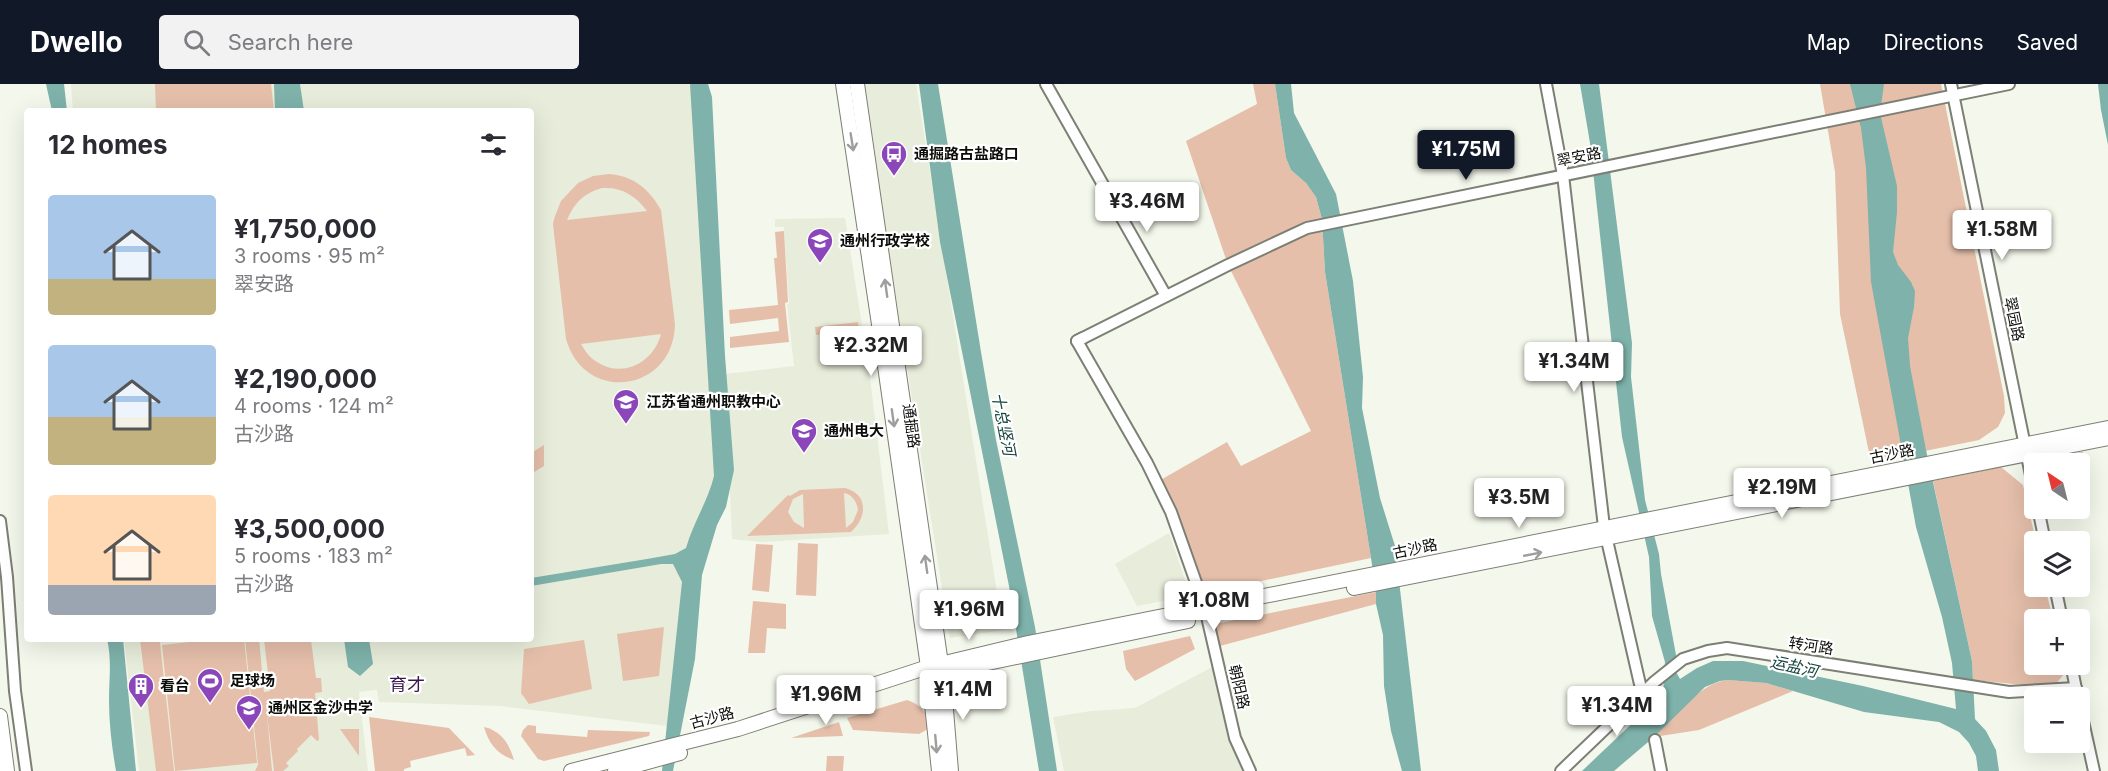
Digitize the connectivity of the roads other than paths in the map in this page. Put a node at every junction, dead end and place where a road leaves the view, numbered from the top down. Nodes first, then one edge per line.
1 (843, 84) edge
2 (857, 84) edge
3 (1046, 84) edge
4 (1546, 84) edge
5 (2009, 84) edge
6 (1952, 89) edge
7 (1563, 175) junction
8 (1166, 296) junction
9 (1077, 341) joint
10 (2108, 428) edge
11 (2108, 438) edge
12 (2026, 449) junction
13 (2027, 453) edge
14 (0, 521) edge
15 (1605, 533) junction
16 (1206, 612) junction
17 (935, 670) junction
18 (2024, 692) edge
19 (1642, 693) junction
20 (0, 716) edge
21 (1655, 740) dead end
22 (2090, 753) edge
23 (7, 771) edge
24 (26, 771) edge
25 (571, 771) edge
26 (615, 771) edge
27 (939, 771) edge
28 (951, 771) edge
29 (1250, 771) edge
30 (1561, 771) edge
31 (1661, 771) edge
32 (2094, 771) edge

1 -> 17 main road, 通掘路
17 -> 2 main road, 通掘路
3 - 8 street
4 - 7 street
5 - 6 street, 翠安路
6 - 7 street, 翠安路
6 - 12 street, 翠园路
7 - 8 street, 翠安路
7 - 15 street
8 - 9 street, 翠安路
9 - 16 street, 朝阳路
10 - 12 main road, 古沙路
11 - 12 main road, 古沙路
12 - 13 street, 翠园路
12 - 15 main road, 古沙路
14 - 24 street
15 - 16 main road, 古沙路
15 - 19 street
16 - 17 main road, 古沙路
16 - 29 street, 朝阳路
17 - 25 main road, 古沙路
17 - 26 main road, 古沙路
17 -> 27 main road
17 - 28 main road
18 - 19 street, 转河路
19 - 30 street
20 - 23 main road
21 - 31 street
22 - 32 street

